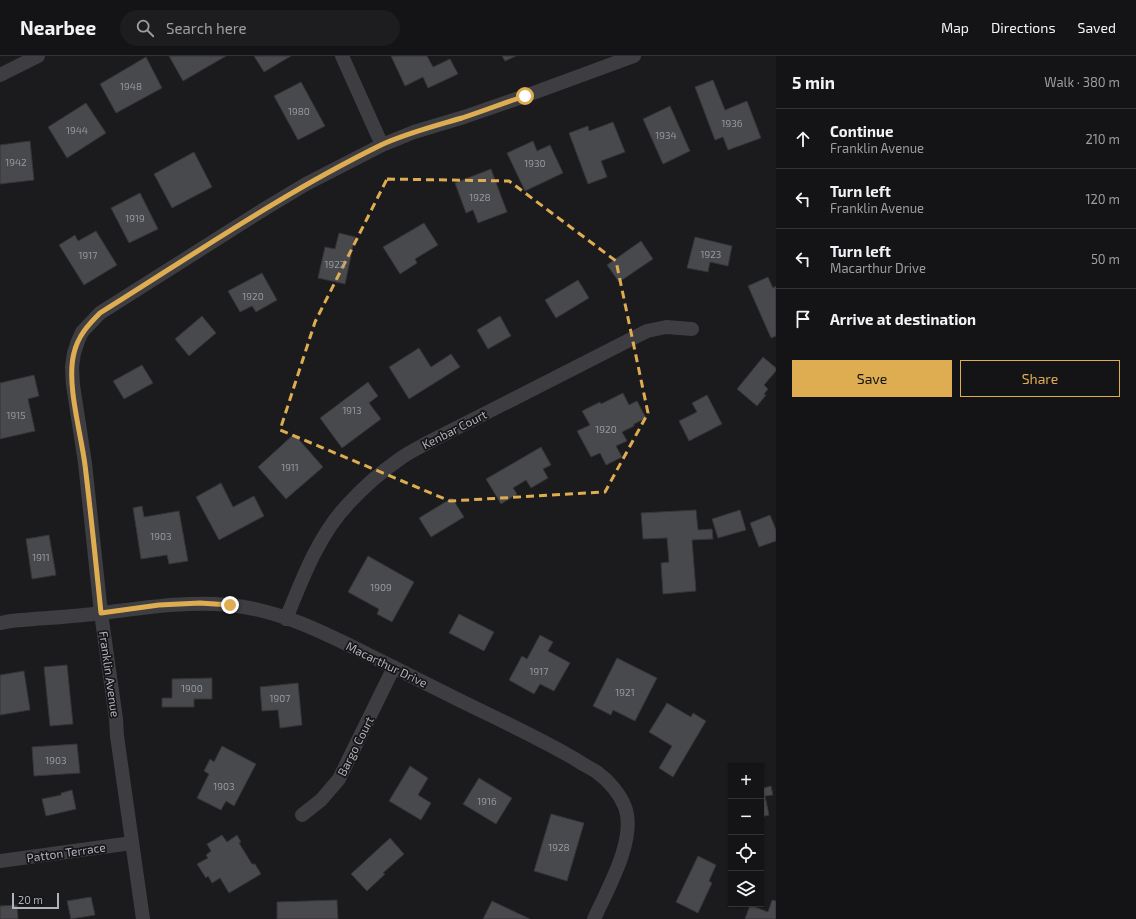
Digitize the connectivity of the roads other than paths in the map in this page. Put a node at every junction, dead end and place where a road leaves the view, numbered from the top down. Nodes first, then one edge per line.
1 (38, 56) edge
2 (342, 56) edge
3 (634, 56) edge
4 (0, 75) edge
5 (382, 145) junction
6 (692, 328) dead end
7 (101, 613) junction
8 (286, 618) junction
9 (0, 623) edge
10 (394, 667) junction
11 (302, 815) dead end
12 (132, 843) junction
13 (0, 861) edge
14 (143, 919) edge
15 (594, 919) edge

1 - 4 street
2 - 5 street
3 - 5 street, Franklin Avenue
5 - 7 street, Franklin Avenue
6 - 8 street, Kenbar Court
7 - 8 street, Macarthur Drive
7 - 9 street, Macarthur Drive
7 - 12 street, Franklin Avenue
8 - 10 street, Macarthur Drive
10 - 11 street, Bargo Court
10 - 15 street, Macarthur Drive
12 - 13 street, Patton Terrace
12 - 14 street, Franklin Avenue

